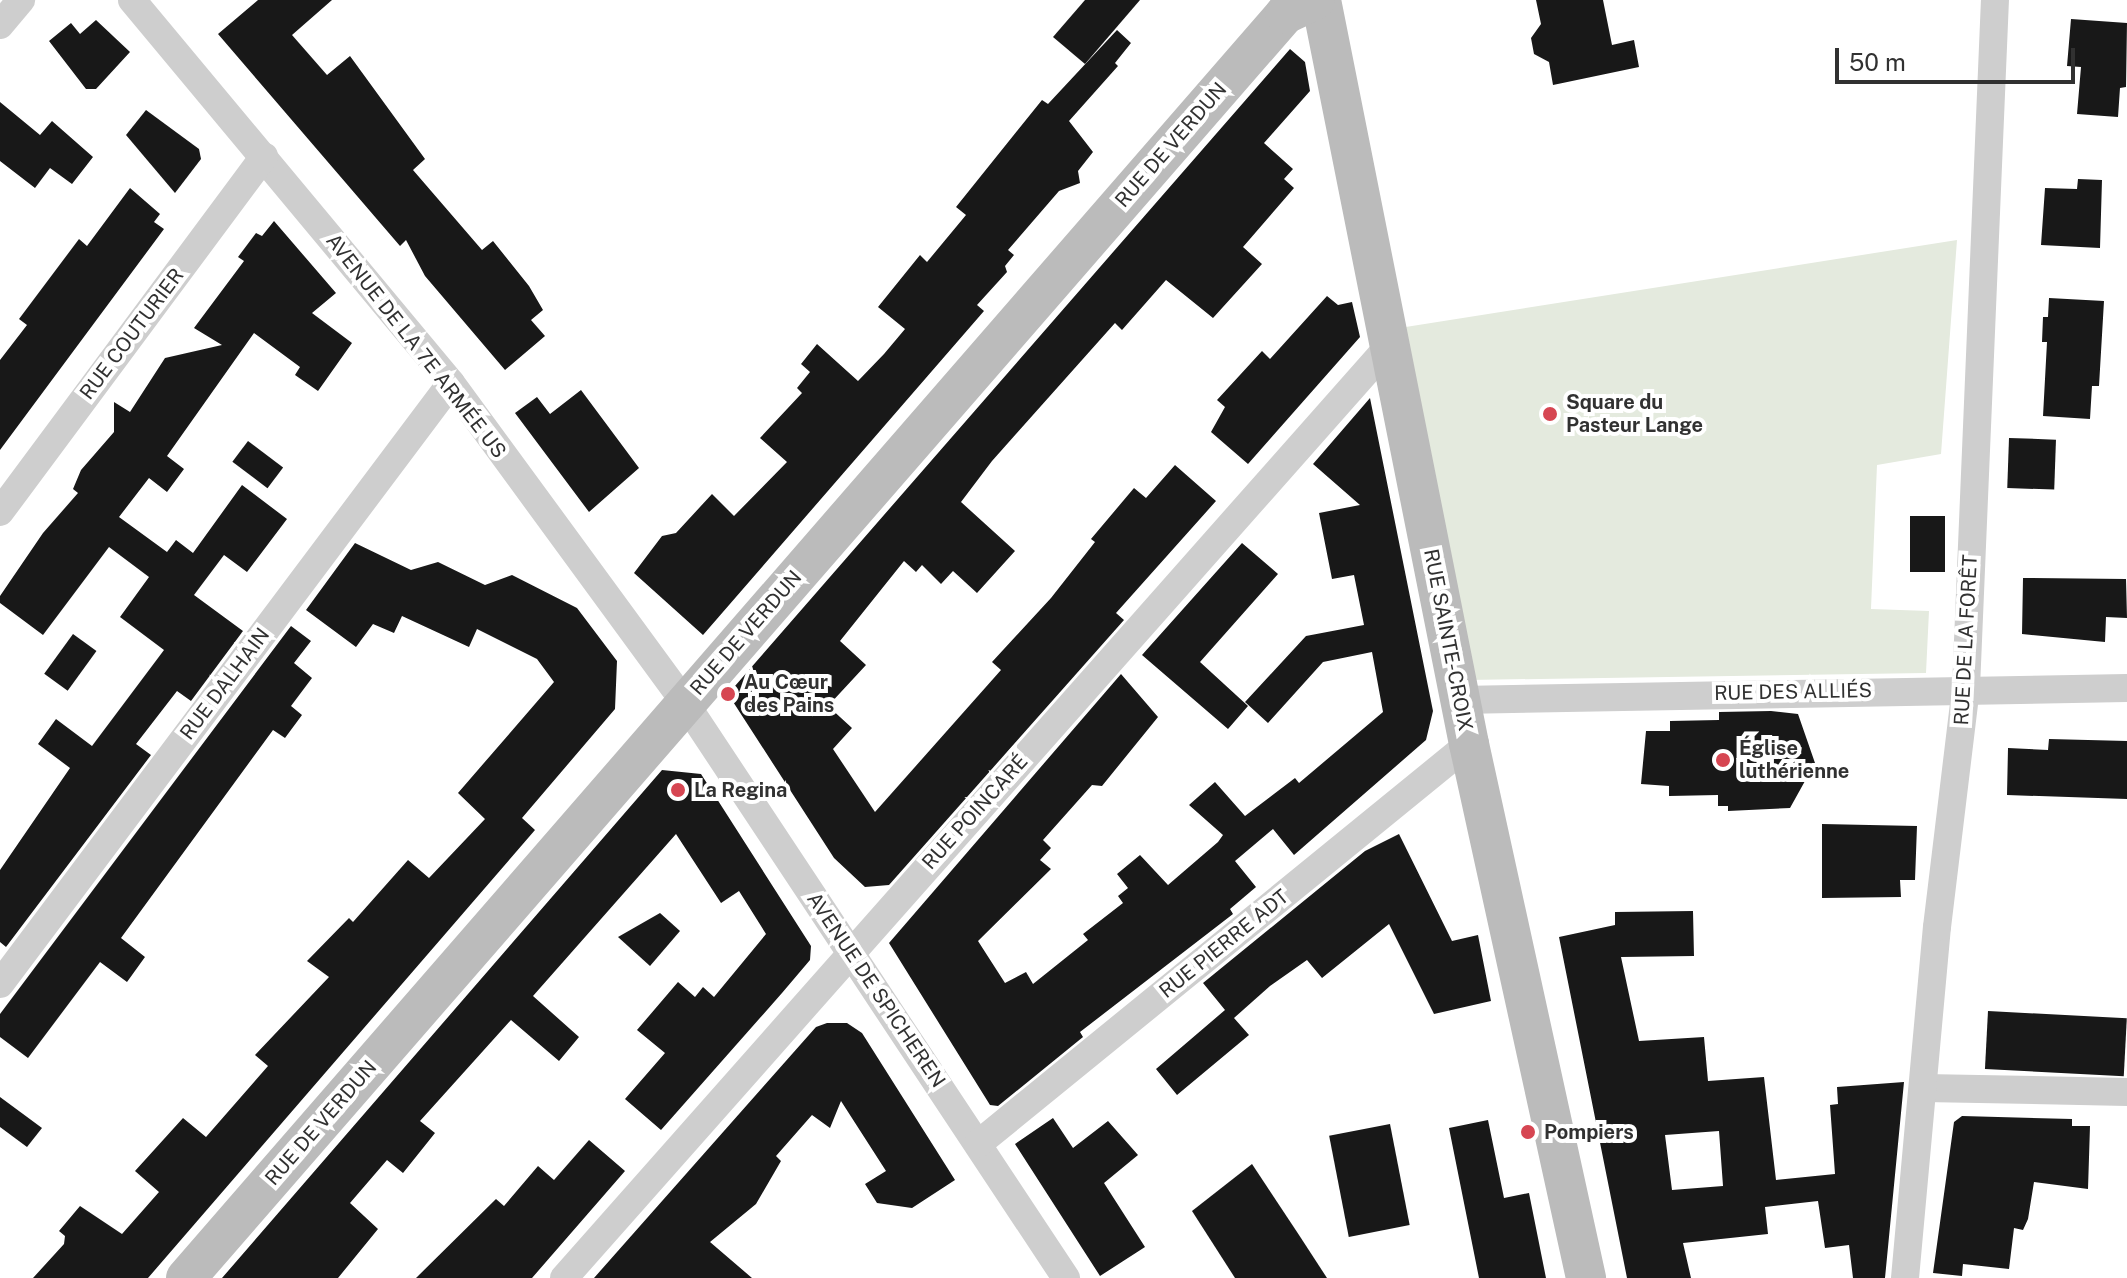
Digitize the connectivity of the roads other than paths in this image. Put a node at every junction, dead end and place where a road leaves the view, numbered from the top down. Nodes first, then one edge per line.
1 (21, 0) edge
2 (132, 0) edge
3 (1318, 0) edge
4 (1995, 0) edge
5 (0, 25) edge
6 (264, 156) junction
7 (1388, 347) junction
8 (451, 383) junction
9 (0, 512) edge
10 (1966, 688) junction
11 (2127, 688) edge
12 (1460, 700) junction
13 (685, 703) junction
14 (1469, 744) junction
15 (850, 952) junction
16 (0, 984) edge
17 (1924, 1088) junction
18 (2127, 1092) edge
19 (978, 1144) junction
20 (186, 1278) edge
21 (564, 1278) edge
22 (1066, 1278) edge
23 (1586, 1278) edge
24 (1905, 1278) edge

1 - 5 street
2 - 6 street, AVENUE DE LA 7E ARMÉE US
3 - 7 main road, RUE SAINTE-CROIX
3 - 13 main road, RUE DE VERDUN
4 - 10 street, RUE DE LA FORÊT
6 - 8 street, AVENUE DE LA 7E ARMÉE US
6 - 9 street, RUE COUTURIER
7 - 12 main road, RUE SAINTE-CROIX
7 - 15 street, RUE POINCARÉ
8 - 13 street, AVENUE DE LA 7E ARMÉE US
8 - 16 street, RUE DALHAIN
10 - 11 street, RUE DES ALLIÉS
10 - 12 street, RUE DES ALLIÉS
10 - 17 street, RUE DE LA FORÊT
12 - 14 main road, RUE SAINTE-CROIX
13 - 15 street, AVENUE DE SPICHEREN
13 - 20 main road, RUE DE VERDUN
14 - 19 street, RUE PIERRE ADT
14 - 23 main road, RUE SAINTE-CROIX
15 - 19 street, AVENUE DE SPICHEREN
15 - 21 street, RUE POINCARÉ
17 - 18 street
17 - 24 street, RUE DE LA FORÊT
19 - 22 street, AVENUE DE SPICHEREN

